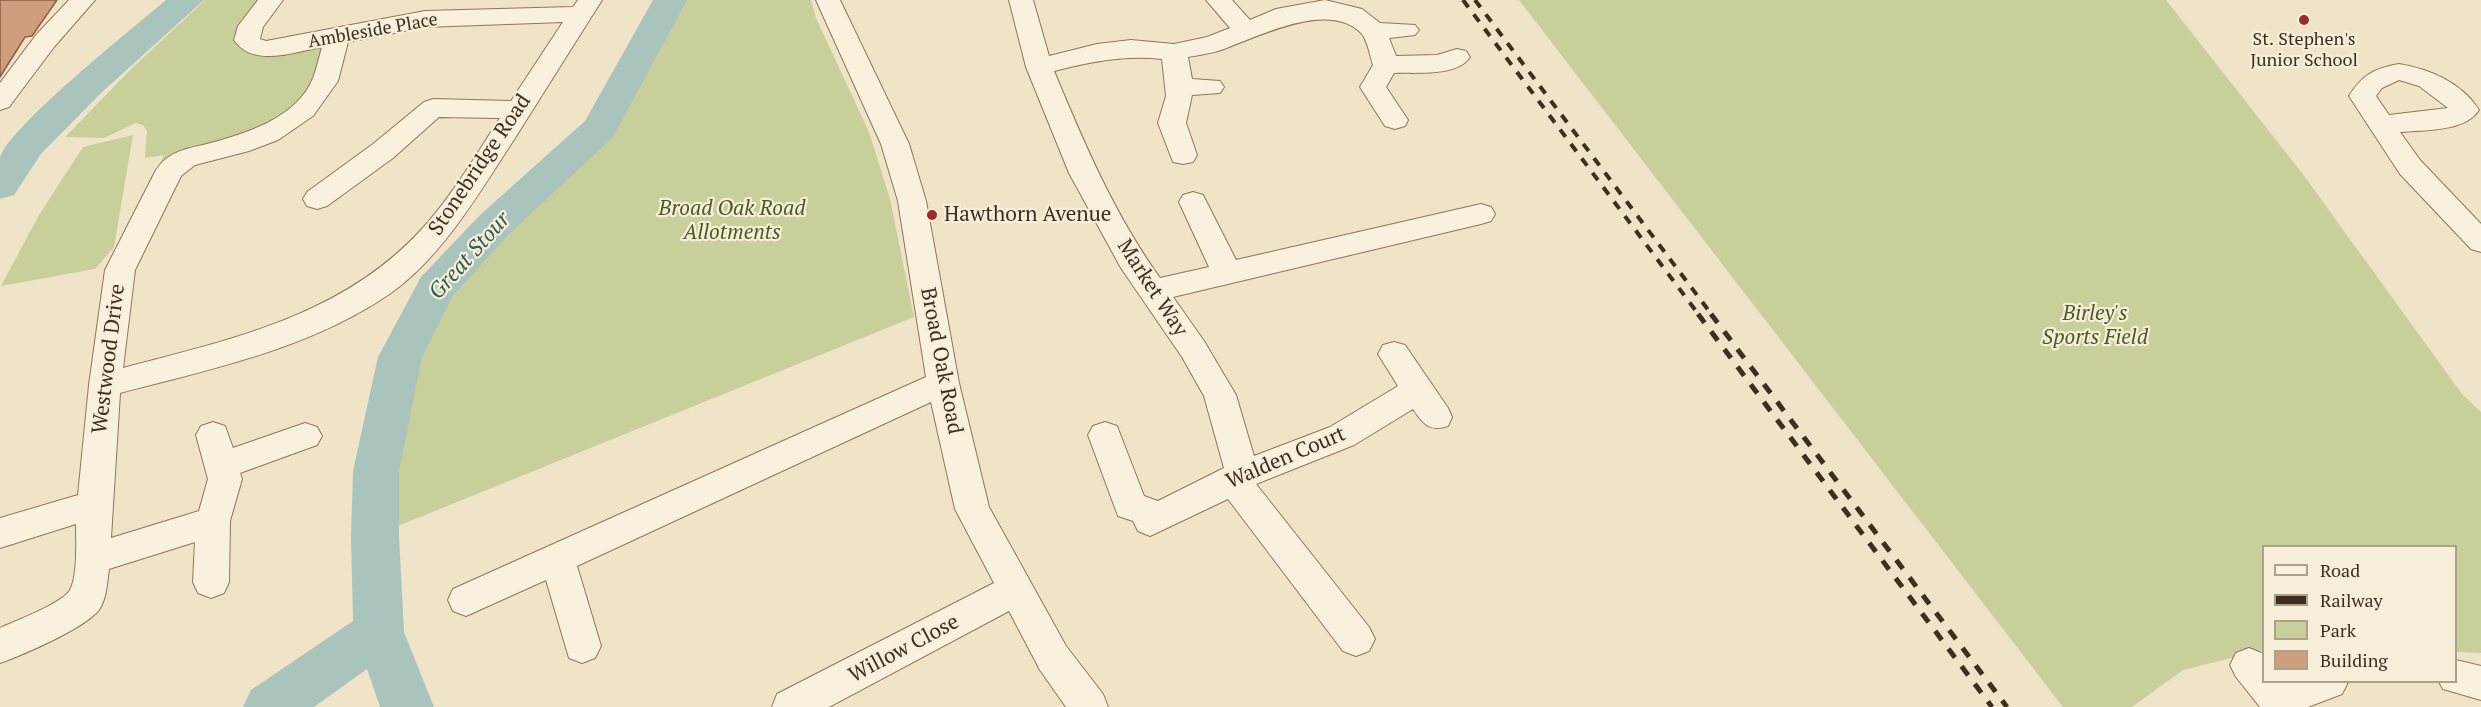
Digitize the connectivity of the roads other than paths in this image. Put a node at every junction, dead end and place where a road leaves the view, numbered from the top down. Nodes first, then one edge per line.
1 (83, 0) edge
2 (271, 0) edge
3 (828, 0) edge
4 (1021, 0) edge
5 (1218, 0) edge
6 (1322, 3) edge
7 (585, 7) edge
8 (1246, 30) junction
9 (1406, 30) dead end
10 (1374, 31) junction
11 (337, 37) junction
12 (1174, 52) junction
13 (1457, 57) dead end
14 (1039, 66) junction
15 (1386, 66) junction
16 (1180, 87) junction
17 (1211, 87) dead end
18 (0, 101) edge
19 (518, 110) junction
20 (1395, 120) dead end
21 (2382, 125) dead end
22 (1183, 155) dead end
23 (348, 201) dead end
24 (1193, 202) dead end
25 (1481, 214) dead end
26 (2481, 242) edge
27 (1227, 272) junction
28 (1152, 291) junction
29 (1394, 354) dead end
30 (943, 383) junction
31 (105, 385) junction
32 (1105, 435) dead end
33 (305, 436) dead end
34 (1238, 477) junction
35 (94, 504) junction
36 (213, 520) junction
37 (0, 533) edge
38 (93, 559) junction
39 (558, 560) junction
40 (211, 582) dead end
41 (1016, 589) junction
42 (466, 600) dead end
43 (1356, 639) dead end
44 (0, 646) edge
45 (582, 646) dead end
46 (2249, 665) dead end
47 (2457, 677) edge
48 (2262, 681) edge
49 (2264, 683) edge
50 (2325, 683) edge
51 (2481, 683) edge
52 (2281, 704) edge
53 (791, 707) edge
54 (1089, 707) edge

1 - 18 street
2 - 11 street, Ambleside Place
3 - 30 street, Broad Oak Road
4 - 14 street, Market Way
5 - 8 street
6 - 8 street
6 - 10 street
7 - 11 street, Ambleside Place
7 - 19 street, Stonebridge Road
8 - 12 street
9 - 10 street
10 - 15 street
11 - 31 street, Westwood Drive
12 - 14 street
12 - 16 street
13 - 15 street
14 - 28 street, Market Way
15 - 20 street
16 - 17 street
16 - 22 street
19 - 23 street
19 - 31 street, Stonebridge Road
21 - 26 street
24 - 27 street
25 - 27 street
27 - 28 street
28 - 34 street, Market Way
29 - 34 street, Walden Court
30 - 39 street
30 - 41 street, Broad Oak Road
31 - 35 street, Westwood Drive
32 - 34 street, Walden Court
33 - 36 street
34 - 43 street
35 - 37 street
35 - 38 street, Westwood Drive
36 - 38 street
36 - 40 street
38 - 44 street, Westwood Drive
39 - 42 street
39 - 45 street
41 - 53 street, Willow Close
41 - 54 street, Broad Oak Road
46 - 48 street
47 - 51 street
49 - 52 street
50 - 52 street

